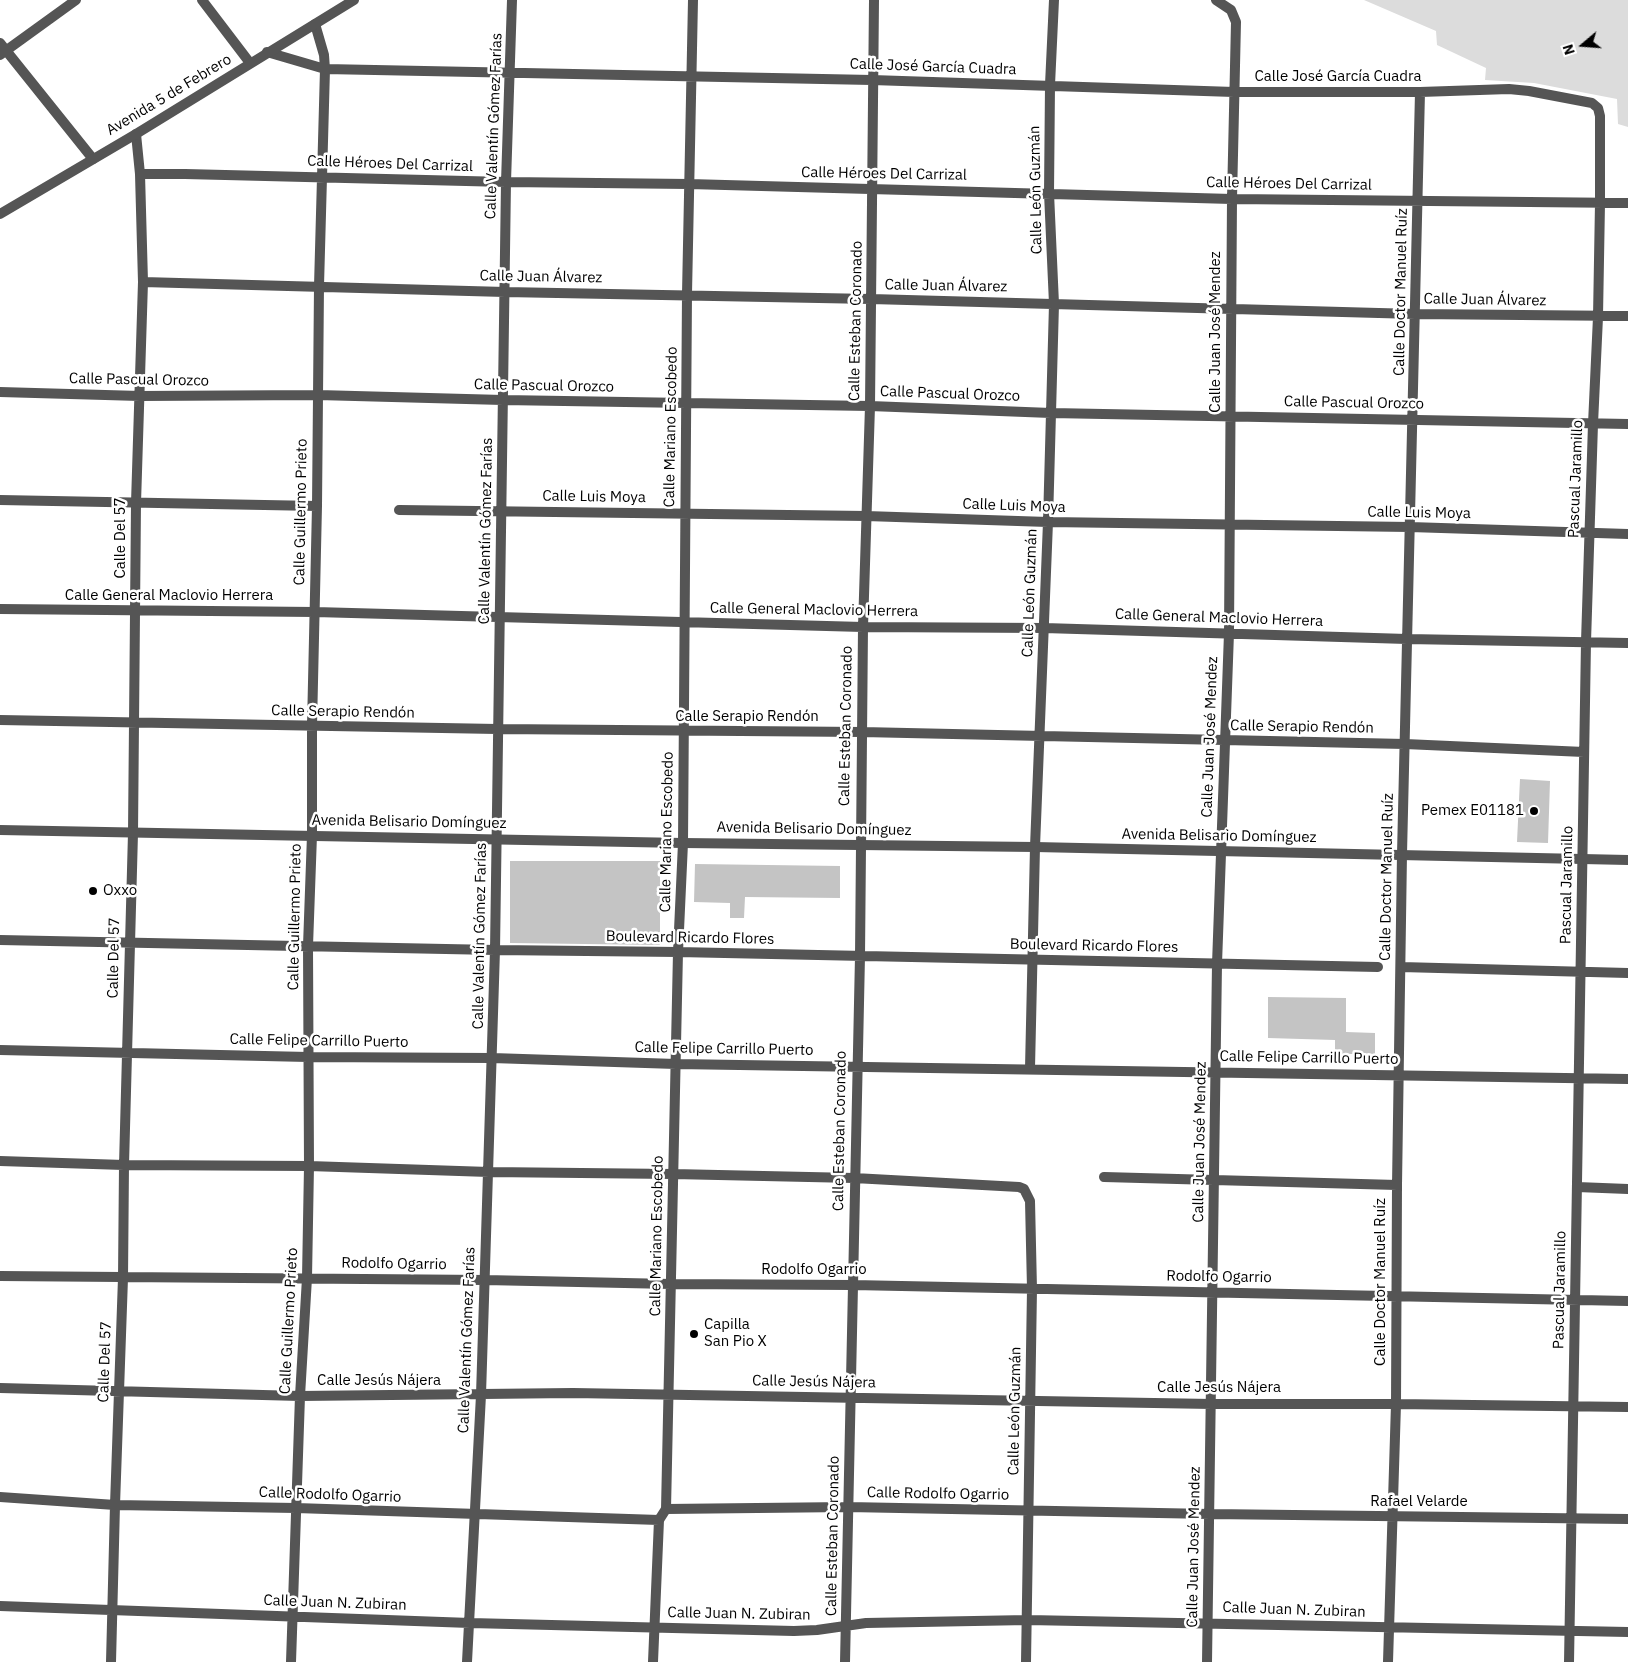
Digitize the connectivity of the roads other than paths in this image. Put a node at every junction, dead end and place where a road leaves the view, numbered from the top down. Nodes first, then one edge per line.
1 (76, 0) edge
2 (202, 0) edge
3 (354, 0) edge
4 (512, 0) edge
5 (693, 0) edge
6 (874, 0) edge
7 (1054, 0) edge
8 (1216, 0) edge
9 (315, 24) junction
10 (2, 50) edge
11 (267, 52) junction
12 (250, 63) junction
13 (325, 69) junction
14 (510, 74) junction
15 (692, 77) junction
16 (872, 80) junction
17 (1050, 85) junction
18 (1234, 92) junction
19 (1420, 92) junction
20 (1598, 108) joint
21 (136, 134) junction
22 (93, 158) junction
23 (140, 174) junction
24 (321, 178) junction
25 (506, 182) junction
26 (689, 184) junction
27 (872, 190) junction
28 (1049, 193) junction
29 (1232, 198) junction
30 (1418, 202) junction
31 (1600, 203) junction
32 (1628, 203) edge
33 (0, 214) edge
34 (142, 282) junction
35 (319, 286) junction
36 (506, 292) junction
37 (687, 294) junction
38 (871, 299) junction
39 (1054, 304) junction
40 (1231, 308) junction
41 (1415, 314) junction
42 (1628, 316) edge
43 (1598, 317) junction
44 (0, 392) edge
45 (318, 394) junction
46 (140, 396) junction
47 (503, 400) junction
48 (687, 403) junction
49 (870, 406) junction
50 (1051, 413) junction
51 (1230, 416) junction
52 (1413, 419) junction
53 (1592, 424) junction
54 (1628, 424) edge
55 (0, 500) edge
56 (136, 503) junction
57 (317, 506) junction
58 (399, 510) dead end
59 (501, 510) junction
60 (685, 514) junction
61 (866, 516) junction
62 (1048, 522) junction
63 (1230, 525) junction
64 (1410, 527) junction
65 (1588, 533) junction
66 (1628, 534) edge
67 (0, 609) edge
68 (136, 612) junction
69 (315, 612) junction
70 (499, 618) junction
71 (684, 622) junction
72 (863, 627) junction
73 (1044, 628) junction
74 (1229, 633) junction
75 (1407, 639) junction
76 (1586, 642) junction
77 (1628, 642) edge
78 (0, 720) edge
79 (134, 723) junction
80 (312, 726) junction
81 (497, 729) junction
82 (684, 732) junction
83 (862, 732) junction
84 (1039, 737) junction
85 (1226, 740) junction
86 (1405, 744) junction
87 (1584, 752) junction
88 (0, 830) edge
89 (133, 833) junction
90 (312, 835) junction
91 (497, 838) junction
92 (683, 843) junction
93 (860, 844) junction
94 (1035, 847) junction
95 (1221, 852) junction
96 (1402, 854) junction
97 (1583, 859) junction
98 (1628, 860) edge
99 (0, 940) edge
100 (129, 943) junction
101 (308, 946) junction
102 (495, 950) junction
103 (678, 952) junction
104 (860, 956) junction
105 (1032, 960) junction
106 (1217, 964) junction
107 (1378, 967) dead end
108 (1401, 967) junction
109 (1580, 973) junction
110 (1628, 973) edge
111 (0, 1050) edge
112 (127, 1053) junction
113 (308, 1057) junction
114 (492, 1058) junction
115 (676, 1064) junction
116 (856, 1067) junction
117 (1030, 1068) junction
118 (1217, 1072) junction
119 (1399, 1075) junction
120 (1578, 1078) junction
121 (1628, 1079) edge
122 (0, 1161) edge
123 (124, 1165) junction
124 (309, 1166) junction
125 (489, 1172) junction
126 (673, 1174) junction
127 (1104, 1177) dead end
128 (854, 1178) junction
129 (1215, 1180) junction
130 (1397, 1184) junction
131 (1577, 1188) junction
132 (1628, 1189) edge
133 (0, 1276) edge
134 (123, 1278) junction
135 (307, 1278) junction
136 (485, 1280) junction
137 (671, 1284) junction
138 (853, 1285) junction
139 (1032, 1289) junction
140 (1213, 1292) junction
141 (1397, 1297) junction
142 (1576, 1300) junction
143 (1628, 1301) edge
144 (0, 1388) edge
145 (119, 1392) junction
146 (481, 1395) junction
147 (668, 1395) junction
148 (300, 1396) junction
149 (850, 1397) junction
150 (1030, 1401) junction
151 (1212, 1404) junction
152 (1396, 1404) junction
153 (1573, 1406) junction
154 (1628, 1407) edge
155 (0, 1497) edge
156 (114, 1504) junction
157 (848, 1507) junction
158 (296, 1508) junction
159 (666, 1509) junction
160 (1029, 1511) junction
161 (1210, 1514) junction
162 (475, 1515) junction
163 (1392, 1516) junction
164 (1571, 1518) junction
165 (1628, 1519) edge
166 (660, 1520) junction
167 (0, 1606) edge
168 (113, 1610) junction
169 (292, 1616) junction
170 (1028, 1620) junction
171 (470, 1623) junction
172 (1208, 1623) junction
173 (846, 1625) junction
174 (654, 1628) junction
175 (1389, 1628) junction
176 (1569, 1630) junction
177 (1628, 1632) edge
178 (111, 1662) edge
179 (291, 1662) edge
180 (468, 1662) edge
181 (653, 1662) edge
182 (845, 1662) edge
183 (1026, 1662) edge
184 (1207, 1662) edge
185 (1388, 1662) edge
186 (1569, 1662) edge

1 - 10 street
2 - 12 street
3 - 9 street, Avenida 5 de Febrero
4 - 14 street, Calle Valentín Gómez Farías
5 - 15 street, Calle Mariano Escobedo
6 - 16 street, Calle Esteban Coronado
7 - 17 street, Calle León Guzmán
8 - 18 street, Calle Juan José Mendez
9 - 11 street, Avenida 5 de Febrero
9 - 13 street, Calle Guillermo Prieto
10 - 22 street
11 - 12 street, Avenida 5 de Febrero
11 - 13 street, Calle José García Cuadra
12 - 21 street, Avenida 5 de Febrero
13 - 14 street, Calle José García Cuadra
13 - 24 street, Calle Guillermo Prieto
14 - 15 street, Calle José García Cuadra
14 - 25 street, Calle Valentín Gómez Farías
15 - 16 street, Calle José García Cuadra
15 - 26 street, Calle Mariano Escobedo
16 - 17 street, Calle José García Cuadra
16 - 27 street, Calle Esteban Coronado
17 - 18 street, Calle José García Cuadra
17 - 28 street, Calle León Guzmán
18 - 19 street, Calle José García Cuadra
18 - 29 street, Calle Juan José Mendez
19 - 20 street, Calle José García Cuadra
19 - 30 street, Calle Doctor Manuel Ruíz
20 - 31 street, Pascual Jaramillo
21 - 22 street, Avenida 5 de Febrero
21 - 23 street, Calle Del 57
22 - 33 street, Avenida 5 de Febrero
23 - 24 street, Calle Héroes Del Carrizal
23 - 34 street, Calle Del 57
24 - 25 street, Calle Héroes Del Carrizal
24 - 35 street, Calle Guillermo Prieto
25 - 26 street, Calle Héroes Del Carrizal
25 - 36 street, Calle Valentín Gómez Farías
26 - 27 street, Calle Héroes Del Carrizal
26 - 37 street, Calle Mariano Escobedo
27 - 28 street, Calle Héroes Del Carrizal
27 - 38 street, Calle Esteban Coronado
28 - 29 street, Calle Héroes Del Carrizal
28 - 39 street, Calle León Guzmán
29 - 30 street, Calle Héroes Del Carrizal
29 - 40 street, Calle Juan José Mendez
30 - 31 street, Calle Héroes Del Carrizal
30 - 41 street, Calle Doctor Manuel Ruíz
31 - 32 street, Calle Héroes Del Carrizal
31 - 43 street, Pascual Jaramillo
34 - 35 street, Calle Juan Álvarez
34 - 46 street, Calle Del 57
35 - 36 street, Calle Juan Álvarez
35 - 45 street, Calle Guillermo Prieto
36 - 37 street, Calle Juan Álvarez
36 - 47 street, Calle Valentín Gómez Farías
37 - 38 street, Calle Juan Álvarez
37 - 48 street, Calle Mariano Escobedo
38 - 39 street, Calle Juan Álvarez
38 - 49 street, Calle Esteban Coronado
39 - 40 street, Calle Juan Álvarez
39 - 50 street, Calle León Guzmán
40 - 41 street, Calle Juan Álvarez
40 - 51 street, Calle Juan José Mendez
41 - 43 street, Calle Juan Álvarez
41 - 52 street, Calle Doctor Manuel Ruíz
42 - 43 street, Calle Juan Álvarez
43 - 53 street, Pascual Jaramillo
44 - 46 street, Calle Pascual Orozco
45 - 46 street, Calle Pascual Orozco
45 - 47 street, Calle Pascual Orozco
45 - 57 street, Calle Guillermo Prieto
46 - 56 street, Calle Del 57
47 - 48 street, Calle Pascual Orozco
47 - 59 street, Calle Valentín Gómez Farías
48 - 49 street, Calle Pascual Orozco
48 - 60 street, Calle Mariano Escobedo
49 - 50 street, Calle Pascual Orozco
49 - 61 street, Calle Esteban Coronado
50 - 51 street, Calle Pascual Orozco
50 - 62 street, Calle León Guzmán
51 - 52 street, Calle Pascual Orozco
51 - 63 street, Calle Juan José Mendez
52 - 53 street, Calle Pascual Orozco
52 - 64 street, Calle Doctor Manuel Ruíz
53 - 54 street, Calle Pascual Orozco
53 - 65 street, Pascual Jaramillo
55 - 56 street
56 - 57 street
56 - 68 street, Calle Del 57
57 - 69 street, Calle Guillermo Prieto
58 - 59 street, Calle Luis Moya
59 - 60 street, Calle Luis Moya
59 - 70 street, Calle Valentín Gómez Farías
60 - 61 street, Calle Luis Moya
60 - 71 street, Calle Mariano Escobedo
61 - 62 street, Calle Luis Moya
61 - 72 street, Calle Esteban Coronado
62 - 63 street, Calle Luis Moya
62 - 73 street, Calle León Guzmán
63 - 64 street, Calle Luis Moya
63 - 74 street, Calle Juan José Mendez
64 - 65 street, Calle Luis Moya
64 - 75 street, Calle Doctor Manuel Ruíz
65 - 66 street, Calle Luis Moya
65 - 76 street, Pascual Jaramillo
67 - 68 street, Calle General Maclovio Herrera
68 - 69 street, Calle General Maclovio Herrera
68 - 79 street, Calle Del 57
69 - 70 street, Calle General Maclovio Herrera
69 - 80 street, Calle Guillermo Prieto
70 - 71 street, Calle General Maclovio Herrera
70 - 81 street, Calle Valentín Gómez Farías
71 - 72 street, Calle General Maclovio Herrera
71 - 82 street, Calle Mariano Escobedo
72 - 73 street, Calle General Maclovio Herrera
72 - 83 street, Calle Esteban Coronado
73 - 74 street, Calle General Maclovio Herrera
73 - 84 street, Calle León Guzmán
74 - 75 street, Calle General Maclovio Herrera
74 - 85 street, Calle Juan José Mendez
75 - 76 street, Calle General Maclovio Herrera
75 - 86 street, Calle Doctor Manuel Ruíz
76 - 77 street, Calle General Maclovio Herrera
76 - 87 street, Pascual Jaramillo
78 - 79 street, Calle Serapio Rendón
79 - 80 street, Calle Serapio Rendón
79 - 89 street, Calle Del 57
80 - 81 street, Calle Serapio Rendón
80 - 90 street, Calle Guillermo Prieto
81 - 82 street, Calle Serapio Rendón
81 - 91 street, Calle Valentín Gómez Farías
82 - 83 street, Calle Serapio Rendón
82 - 92 street, Calle Mariano Escobedo
83 - 84 street, Calle Serapio Rendón
83 - 93 street, Calle Esteban Coronado
84 - 85 street, Calle Serapio Rendón
84 - 94 street, Calle León Guzmán
85 - 86 street, Calle Serapio Rendón
85 - 95 street, Calle Juan José Mendez
86 - 87 street, Calle Serapio Rendón
86 - 96 street, Calle Doctor Manuel Ruíz
87 - 97 street, Pascual Jaramillo
88 - 89 street, Avenida Belisario Domínguez
89 - 90 street, Avenida Belisario Domínguez
89 - 100 street, Calle Del 57
90 - 91 street, Avenida Belisario Domínguez
90 - 101 street, Calle Guillermo Prieto
91 - 92 street, Avenida Belisario Domínguez
91 - 102 street, Calle Valentín Gómez Farías
92 - 93 street, Avenida Belisario Domínguez
92 - 103 street, Calle Mariano Escobedo
93 - 94 street, Avenida Belisario Domínguez
93 - 104 street, Calle Esteban Coronado
94 - 95 street, Avenida Belisario Domínguez
94 - 105 street, Calle León Guzmán
95 - 96 street, Avenida Belisario Domínguez
95 - 106 street, Calle Juan José Mendez
96 - 97 street, Avenida Belisario Domínguez
96 - 108 street, Calle Doctor Manuel Ruíz
97 - 98 street, Avenida Belisario Domínguez
97 - 109 street, Pascual Jaramillo
99 - 100 street, Boulevard Ricardo Flores
100 - 101 street, Boulevard Ricardo Flores
100 - 112 street, Calle Del 57
101 - 102 street, Boulevard Ricardo Flores
101 - 113 street, Calle Guillermo Prieto
102 - 103 street, Boulevard Ricardo Flores
102 - 114 street, Calle Valentín Gómez Farías
103 - 104 street, Boulevard Ricardo Flores
103 - 115 street, Calle Mariano Escobedo
104 - 105 street, Boulevard Ricardo Flores
104 - 116 street, Calle Esteban Coronado
105 - 106 street, Boulevard Ricardo Flores
105 - 117 street, Calle León Guzmán
106 - 107 street, Boulevard Ricardo Flores
106 - 118 street, Calle Juan José Mendez
108 - 109 street
108 - 119 street, Calle Doctor Manuel Ruíz
109 - 110 street
109 - 120 street, Pascual Jaramillo
111 - 112 street, Calle Felipe Carrillo Puerto
112 - 113 street, Calle Felipe Carrillo Puerto
112 - 123 street, Calle Del 57
113 - 114 street, Calle Felipe Carrillo Puerto
113 - 124 street, Calle Guillermo Prieto
114 - 115 street, Calle Felipe Carrillo Puerto
114 - 125 street, Calle Valentín Gómez Farías
115 - 116 street, Calle Felipe Carrillo Puerto
115 - 126 street, Calle Mariano Escobedo
116 - 117 street, Calle Felipe Carrillo Puerto
116 - 128 street, Calle Esteban Coronado
117 - 118 street, Calle Felipe Carrillo Puerto
118 - 119 street, Calle Felipe Carrillo Puerto
118 - 129 street, Calle Juan José Mendez
119 - 120 street, Calle Felipe Carrillo Puerto
119 - 130 street, Calle Doctor Manuel Ruíz
120 - 121 street, Calle Felipe Carrillo Puerto
120 - 131 street, Pascual Jaramillo
122 - 123 street
123 - 124 street
123 - 134 street, Calle Del 57
124 - 125 street
124 - 135 street, Calle Guillermo Prieto
125 - 126 street
125 - 136 street, Calle Valentín Gómez Farías
126 - 128 street
126 - 137 street, Calle Mariano Escobedo
127 - 129 street
128 - 138 street, Calle Esteban Coronado
128 - 139 street, Calle León Guzmán
129 - 130 street
129 - 140 street, Calle Juan José Mendez
130 - 141 street, Calle Doctor Manuel Ruíz
131 - 132 street
131 - 142 street, Pascual Jaramillo
133 - 134 street, Rodolfo Ogarrio
134 - 135 street, Rodolfo Ogarrio
134 - 145 street, Calle Del 57
135 - 136 street, Rodolfo Ogarrio
135 - 148 street, Calle Guillermo Prieto
136 - 137 street, Rodolfo Ogarrio
136 - 146 street, Calle Valentín Gómez Farías
137 - 138 street, Rodolfo Ogarrio
137 - 147 street, Calle Mariano Escobedo
138 - 139 street, Rodolfo Ogarrio
138 - 149 street, Calle Esteban Coronado
139 - 140 street, Rodolfo Ogarrio
139 - 150 street, Calle León Guzmán
140 - 141 street, Rodolfo Ogarrio
140 - 151 street, Calle Juan José Mendez
141 - 142 street, Rodolfo Ogarrio
141 - 152 street, Calle Doctor Manuel Ruíz
142 - 143 street, Rodolfo Ogarrio
142 - 153 street, Pascual Jaramillo
144 - 145 street, Calle Jesús Nájera
145 - 148 street, Calle Jesús Nájera
145 - 156 street, Calle Del 57
146 - 147 street, Calle Jesús Nájera
146 - 148 street, Calle Jesús Nájera
146 - 162 street, Calle Valentín Gómez Farías
147 - 149 street, Calle Jesús Nájera
147 - 159 street, Calle Mariano Escobedo
148 - 158 street, Calle Guillermo Prieto
149 - 150 street, Calle Jesús Nájera
149 - 157 street, Calle Esteban Coronado
150 - 151 street, Calle Jesús Nájera
150 - 160 street, Calle León Guzmán
151 - 152 street, Calle Jesús Nájera
151 - 161 street, Calle Juan José Mendez
152 - 153 street, Calle Jesús Nájera
152 - 163 street, Calle Doctor Manuel Ruíz
153 - 154 street, Calle Jesús Nájera
153 - 164 street, Pascual Jaramillo
155 - 156 street, Calle Rodolfo Ogarrio
156 - 158 street, Calle Rodolfo Ogarrio
156 - 168 street, Calle Del 57
157 - 159 street, Calle Rodolfo Ogarrio
157 - 160 street, Calle Rodolfo Ogarrio
157 - 173 street, Calle Esteban Coronado
158 - 162 street, Calle Rodolfo Ogarrio
158 - 169 street, Calle Guillermo Prieto
159 - 166 street, Calle Mariano Escobedo
160 - 161 street, Calle Rodolfo Ogarrio
160 - 170 street, Calle León Guzmán
161 - 163 street, Rafael Velarde
161 - 172 street, Calle Juan José Mendez
162 - 166 street, Calle Rodolfo Ogarrio
162 - 171 street, Calle Valentín Gómez Farías
163 - 164 street, Rafael Velarde
163 - 175 street, Calle Doctor Manuel Ruíz
164 - 165 street, Rafael Velarde
164 - 176 street, Pascual Jaramillo
166 - 174 street, Calle Mariano Escobedo
167 - 168 street, Calle Juan N. Zubiran
168 - 169 street, Calle Juan N. Zubiran
168 - 178 street, Calle Del 57
169 - 171 street, Calle Juan N. Zubiran
169 - 179 street, Calle Guillermo Prieto
170 - 172 street, Calle Juan N. Zubiran
170 - 173 street, Calle Juan N. Zubiran
170 - 183 street, Calle León Guzmán
171 - 174 street, Calle Juan N. Zubiran
171 - 180 street, Calle Valentín Gómez Farías
172 - 175 street, Calle Juan N. Zubiran
172 - 184 street, Calle Juan José Mendez
173 - 174 street, Calle Juan N. Zubiran
173 - 182 street, Calle Esteban Coronado
174 - 181 street, Calle Mariano Escobedo
175 - 176 street, Calle Juan N. Zubiran
175 - 185 street, Calle Doctor Manuel Ruíz
176 - 177 street, Calle Juan N. Zubiran
176 - 186 street, Pascual Jaramillo

